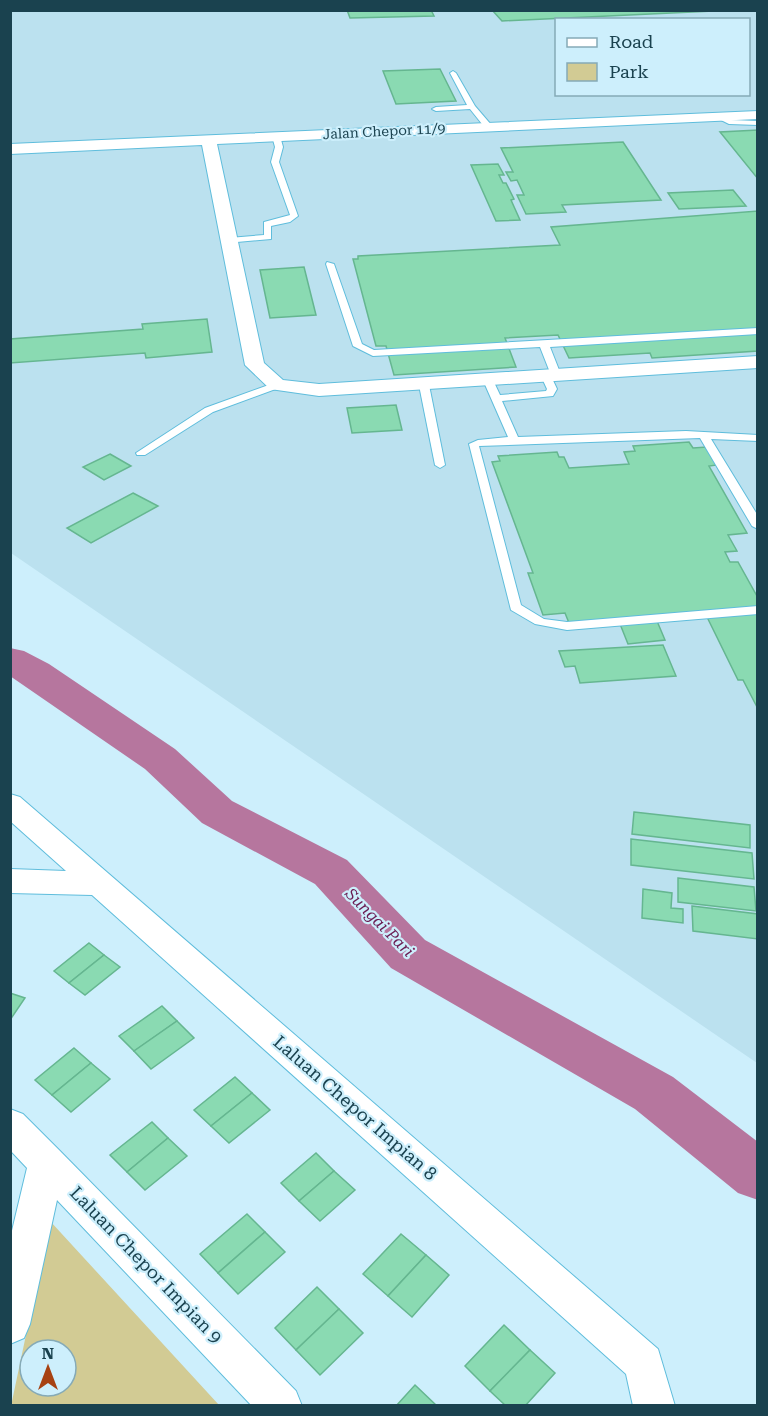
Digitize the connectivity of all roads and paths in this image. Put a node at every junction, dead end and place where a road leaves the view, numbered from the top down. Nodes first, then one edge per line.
1 (453, 73) dead end
2 (472, 106) junction
3 (436, 109) dead end
4 (758, 114) edge
5 (720, 116) junction
6 (758, 123) edge
7 (489, 127) junction
8 (276, 136) junction
9 (208, 139) junction
10 (10, 149) edge
11 (229, 241) junction
12 (330, 264) dead end
13 (758, 331) edge
14 (544, 344) junction
15 (758, 362) edge
16 (551, 376) junction
17 (277, 385) junction
18 (424, 385) junction
19 (492, 389) junction
20 (703, 434) junction
21 (758, 438) edge
22 (514, 440) junction
23 (141, 453) dead end
24 (440, 465) dead end
25 (758, 526) edge
26 (758, 610) edge
27 (10, 804) edge
28 (10, 881) edge
29 (100, 883) junction
30 (10, 1125) edge
31 (47, 1163) junction
32 (10, 1324) edge
33 (281, 1406) edge
34 (654, 1406) edge

1 - 2 lane
2 - 3 lane
2 - 7 lane
4 - 5 street, Jalan Chepor 11/9
5 - 6 lane
5 - 7 street, Jalan Chepor 11/9
7 - 8 street, Jalan Chepor 11/9
8 - 9 street, Jalan Chepor 11/9
8 - 11 lane
9 - 10 street, Jalan Chepor 11/9
9 - 11 street
11 - 17 street
12 - 14 lane
13 - 14 lane
14 - 16 lane
15 - 16 street
16 - 19 street
17 - 18 street
17 - 23 lane
18 - 19 street
18 - 24 lane
19 - 22 lane
20 - 21 lane
20 - 22 lane
20 - 25 lane
22 - 26 lane
27 - 29 street, Laluan Chepor Impian 8
28 - 29 street
29 - 34 street, Laluan Chepor Impian 8
30 - 31 street, Laluan Chepor Impian 9
31 - 32 street
31 - 33 street, Laluan Chepor Impian 9

